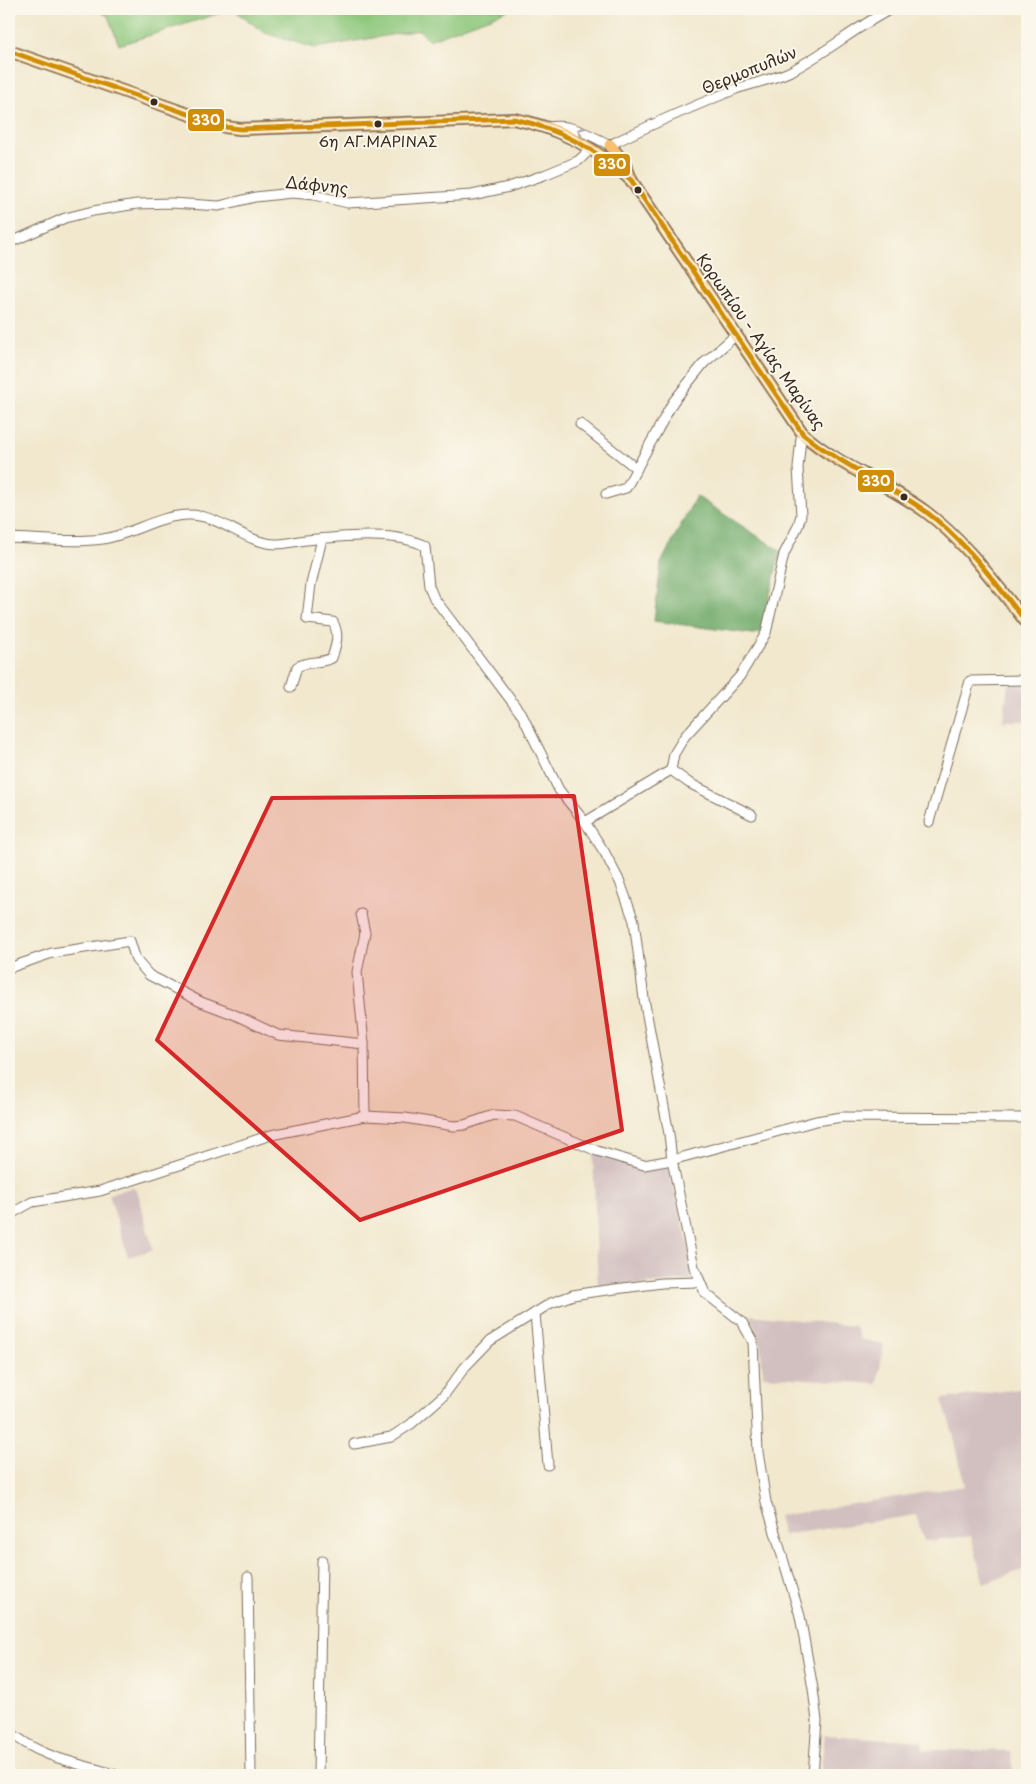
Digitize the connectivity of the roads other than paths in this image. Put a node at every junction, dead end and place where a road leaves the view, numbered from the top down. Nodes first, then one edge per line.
1 (892, 9) edge
2 (9, 51) edge
3 (549, 127) junction
4 (610, 145) junction
5 (591, 149) junction
6 (631, 180) junction
7 (9, 244) edge
8 (736, 335) junction
9 (580, 424) dead end
10 (803, 434) junction
11 (637, 469) junction
12 (606, 494) dead end
13 (9, 538) edge
14 (322, 539) junction
15 (1027, 622) edge
16 (1027, 680) edge
17 (292, 687) dead end
18 (671, 770) junction
19 (752, 815) dead end
20 (585, 822) junction
21 (930, 822) dead end
22 (361, 914) dead end
23 (9, 968) edge
24 (364, 1044) junction
25 (365, 1116) junction
26 (1027, 1118) edge
27 (672, 1160) junction
28 (9, 1215) edge
29 (700, 1282) junction
30 (535, 1313) junction
31 (354, 1444) dead end
32 (548, 1465) dead end
33 (322, 1562) dead end
34 (248, 1577) dead end
35 (9, 1731) edge
36 (116, 1775) edge
37 (251, 1775) edge
38 (318, 1775) edge
39 (813, 1775) edge

1 - 4 street, Θερμοπυλών
2 - 3 main road, Κορωπίου - Αγίας Μαρίνας
4 -> 3 street
3 - 5 main road, Κορωπίου - Αγίας Μαρίνας
4 - 6 main road
5 - 6 main road, Κορωπίου - Αγίας Μαρίνας
5 - 7 street, Δάφνης
6 - 8 main road, Κορωπίου - Αγίας Μαρίνας
8 - 10 main road, Κορωπίου - Αγίας Μαρίνας
8 - 11 street
9 - 11 street
10 - 15 main road, Κορωπίου - Αγίας Μαρίνας
10 - 18 street
11 - 12 street
13 - 14 street
14 - 17 street
14 - 20 street
16 - 21 street
18 - 19 street
18 - 20 street
20 - 27 street
22 - 24 street
23 - 24 street
24 - 25 street
25 - 27 street
25 - 28 street
26 - 27 street
27 - 29 street
29 - 30 street
29 - 39 street
30 - 31 street
30 - 32 street
33 - 38 street
34 - 37 street
35 - 36 street

